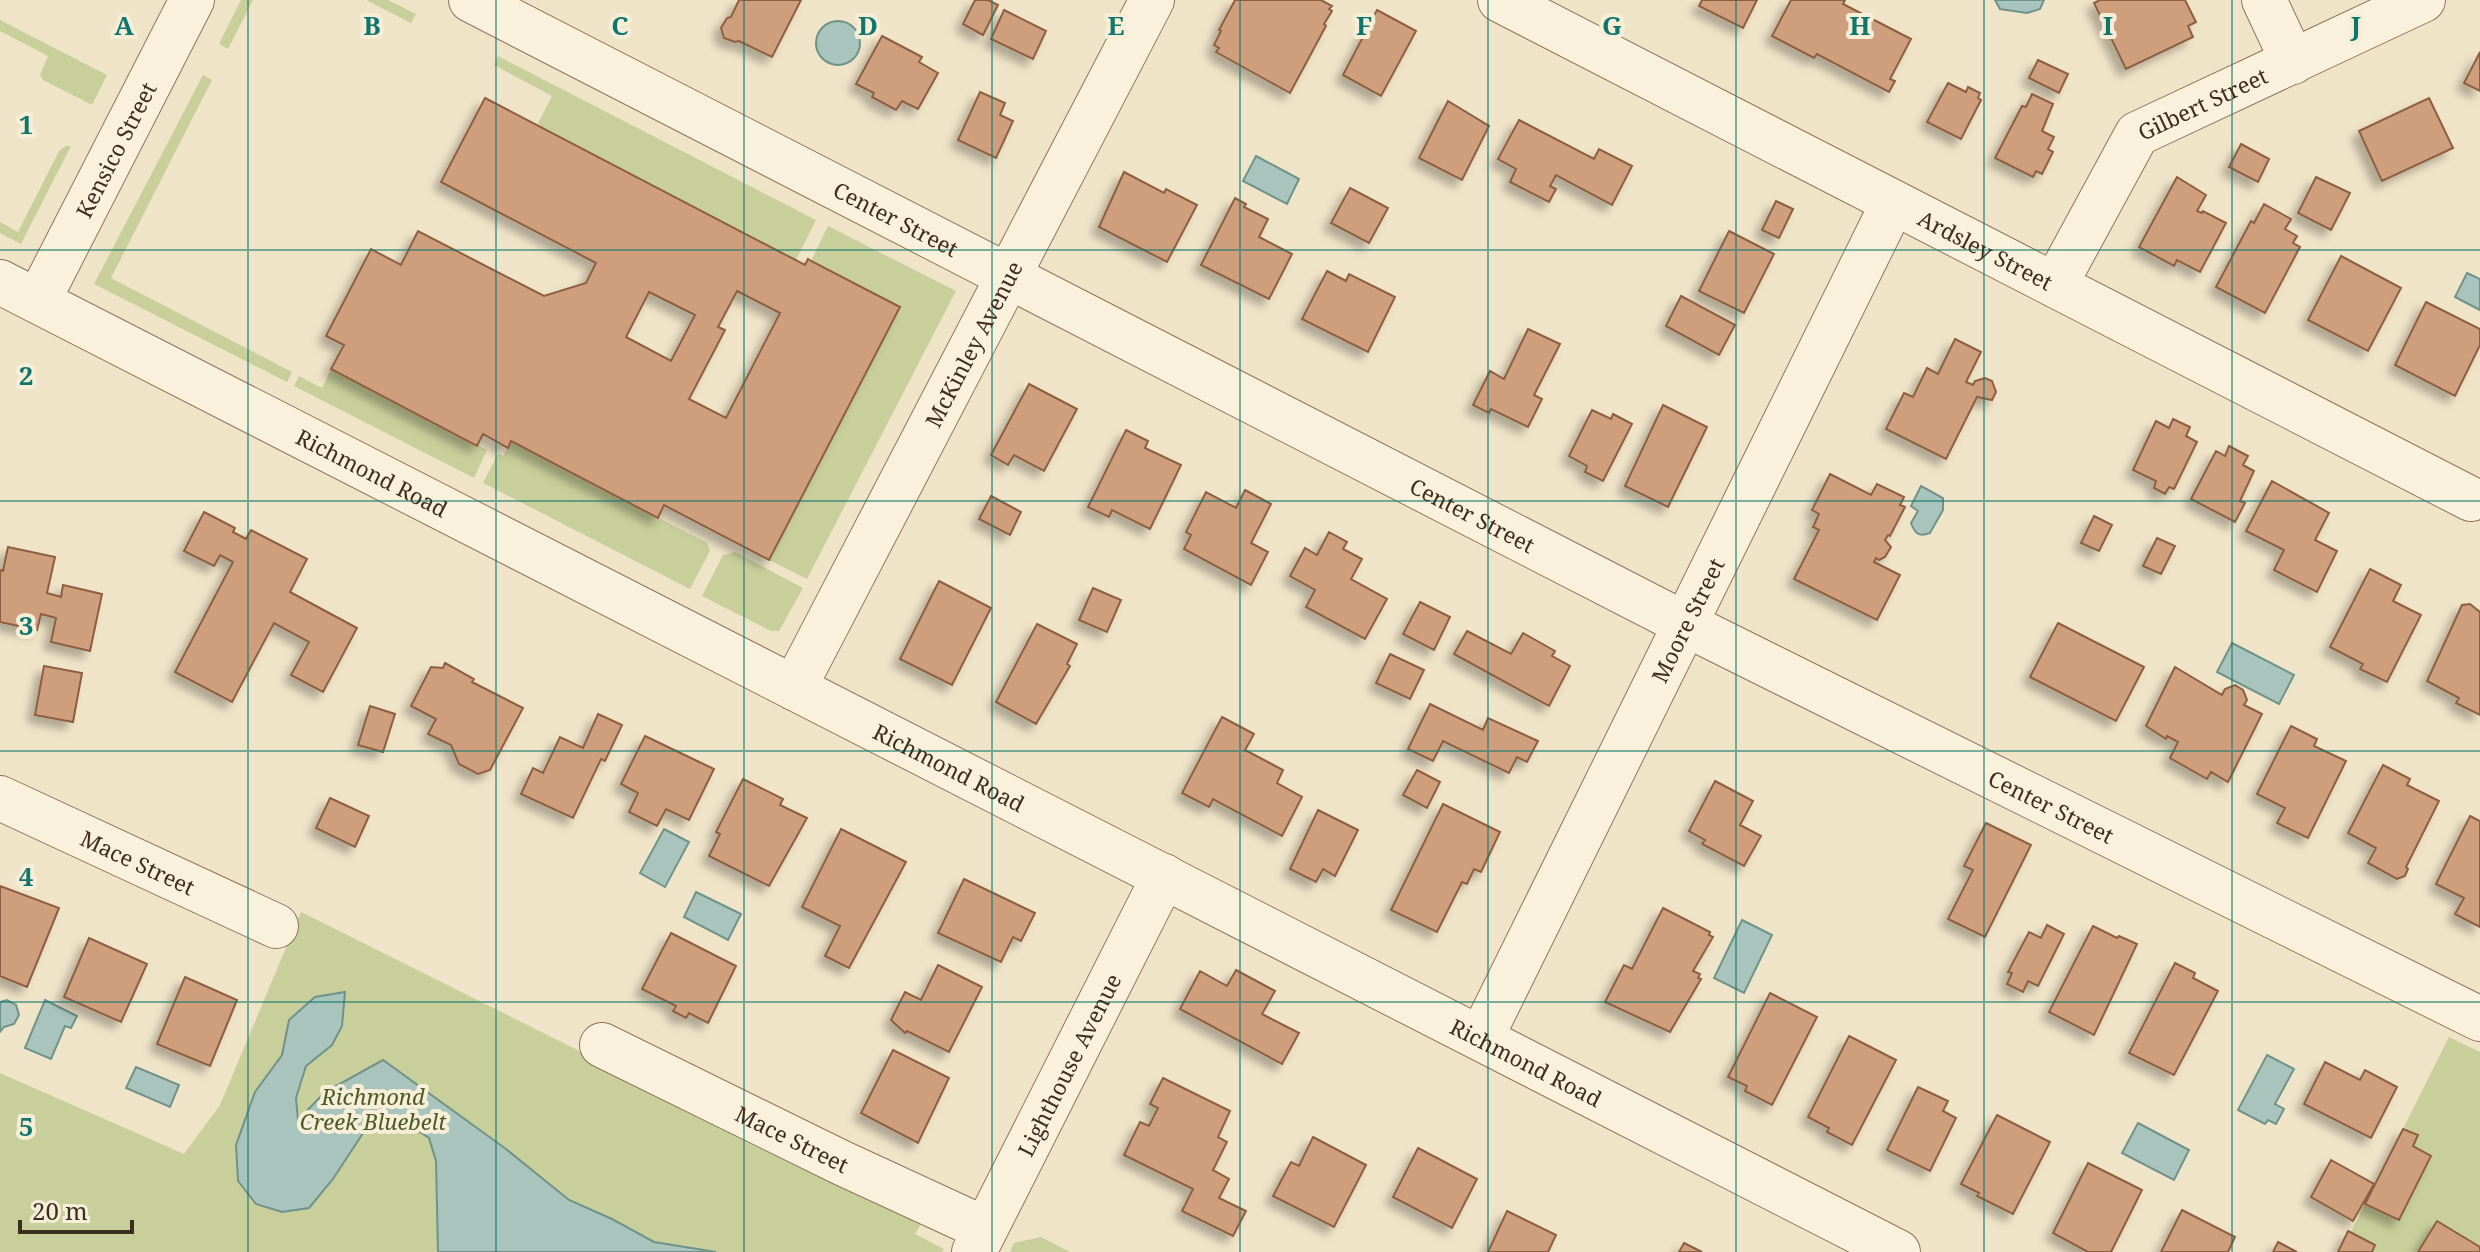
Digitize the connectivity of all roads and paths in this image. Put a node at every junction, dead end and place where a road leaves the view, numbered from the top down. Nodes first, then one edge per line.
1 (192, 0) edge
2 (471, 0) edge
3 (1152, 0) edge
4 (1500, 0) edge
5 (2264, 0) edge
6 (2423, 0) edge
7 (2293, 62) junction
8 (1893, 203) junction
9 (1009, 277) junction
10 (0, 282) edge
11 (2055, 285) junction
12 (38, 301) junction
13 (2471, 499) dead end
14 (1687, 625) junction
15 (794, 688) junction
16 (0, 798) edge
17 (1164, 876) junction
18 (276, 926) dead end
19 (2480, 1019) edge
20 (1481, 1038) junction
21 (602, 1045) dead end
22 (980, 1241) edge
23 (1898, 1252) edge

1 - 12 street, Kensico Street
2 - 9 street, Center Street
3 - 9 street, McKinley Avenue
4 - 8 street, Ardsley Street
5 - 7 street
6 - 7 street, Gilbert Street
7 - 11 street, Gilbert Street
8 - 11 street, Ardsley Street
8 - 14 street, Moore Street
9 - 14 street, Center Street
9 - 15 street, McKinley Avenue
10 - 12 street, Richmond Road
11 - 13 street, Ardsley Street
12 - 15 street, Richmond Road
14 - 19 street, Center Street
14 - 20 street, Moore Street
15 - 17 street, Richmond Road
16 - 18 street, Mace Street
17 - 20 street, Richmond Road
17 - 22 street, Lighthouse Avenue
20 - 23 street, Richmond Road
21 - 22 street, Mace Street

